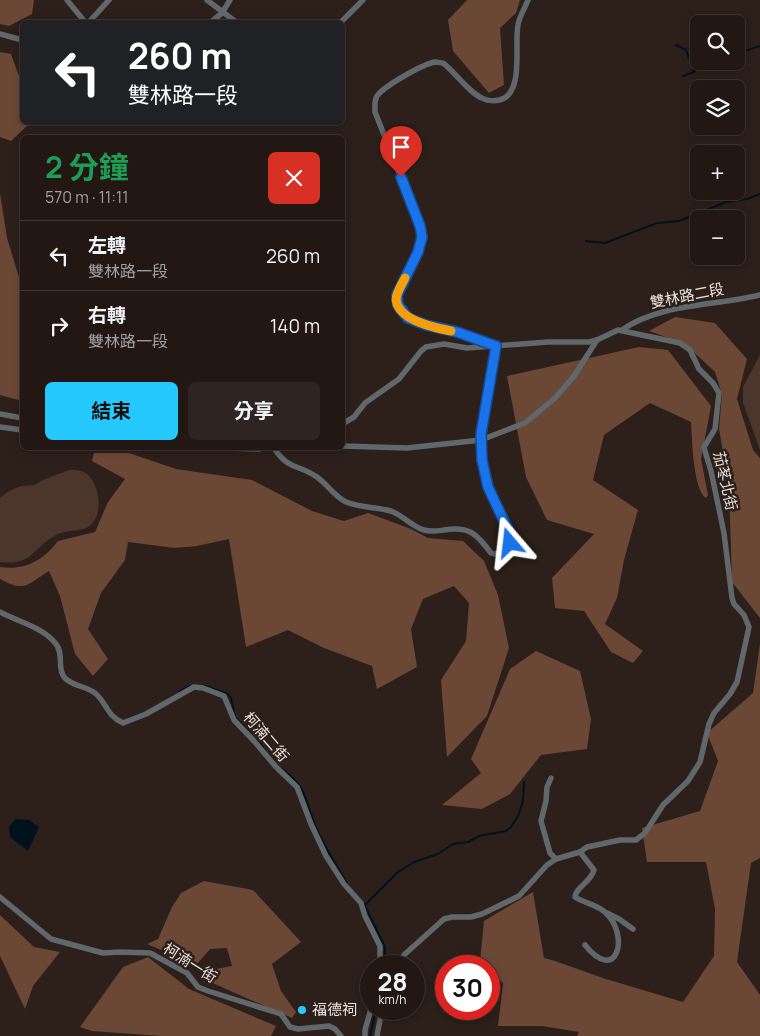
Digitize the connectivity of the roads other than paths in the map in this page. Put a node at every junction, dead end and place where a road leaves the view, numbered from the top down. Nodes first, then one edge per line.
1 (67, 0) edge
2 (109, 0) edge
3 (207, 0) edge
4 (230, 0) edge
5 (363, 0) edge
6 (528, 0) edge
7 (222, 13) junction
8 (83, 20) edge
9 (91, 20) edge
10 (213, 20) edge
11 (233, 20) edge
12 (343, 20) edge
13 (0, 34) edge
14 (20, 39) edge
15 (760, 295) edge
16 (622, 330) junction
17 (597, 340) junction
18 (496, 346) junction
19 (0, 414) edge
20 (20, 418) edge
21 (345, 422) edge
22 (0, 427) edge
23 (20, 430) edge
24 (481, 440) junction
25 (345, 446) edge
26 (275, 450) edge
27 (0, 612) edge
28 (551, 778) dead end
29 (580, 852) junction
30 (556, 859) junction
31 (0, 897) edge
32 (607, 913) junction
33 (633, 928) dead end
34 (585, 945) dead end
35 (380, 955) edge
36 (405, 955) edge
37 (368, 1020) edge
38 (380, 1020) edge
39 (341, 1036) edge
40 (365, 1036) edge
41 (377, 1036) edge

1 - 8 street
2 - 9 street
3 - 7 street
4 - 7 street
5 - 12 street
6 - 18 street
7 - 10 street
7 - 11 street
13 - 14 street
15 - 16 street, 雙林路二段
16 - 17 street
16 - 29 street, 茄苳北街
17 - 18 street
17 - 24 street
18 - 21 street
18 - 24 street
19 - 20 street
22 - 23 street
24 - 25 street
24 - 26 street
27 - 35 street, 柯湳二街
28 - 30 street
29 - 30 street, 茄苳北街
29 - 32 street
30 - 36 street, 茄苳北街
31 - 39 street, 柯湳一街
32 - 33 street
32 - 34 street
37 - 40 street
38 - 41 street

